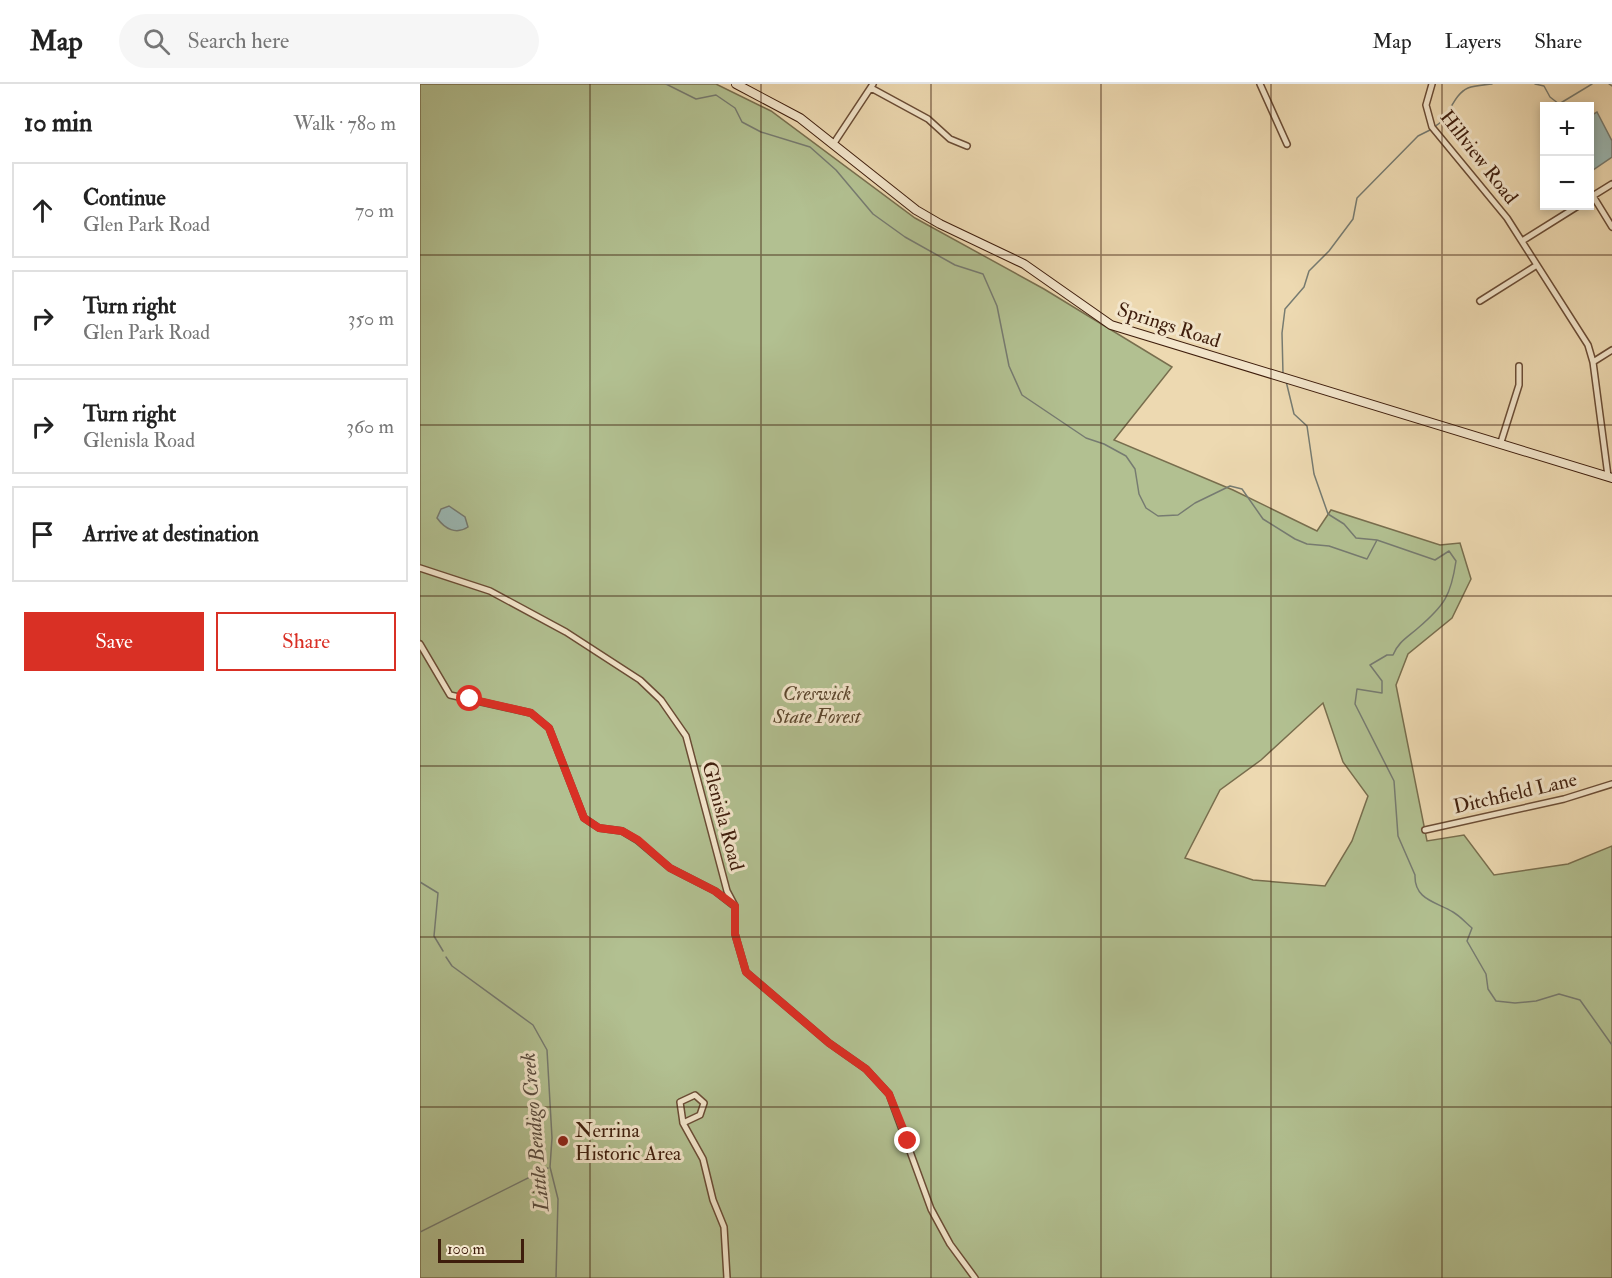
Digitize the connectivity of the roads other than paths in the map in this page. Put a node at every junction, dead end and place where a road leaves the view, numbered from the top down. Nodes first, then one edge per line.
1 (736, 84) edge
2 (1432, 84) edge
3 (1263, 85) edge
4 (872, 86) edge
5 (834, 143) junction
6 (1287, 144) dead end
7 (967, 146) dead end
8 (1612, 184) edge
9 (1594, 195) edge
10 (1594, 201) edge
11 (1571, 210) edge
12 (1612, 227) edge
13 (1522, 240) junction
14 (1537, 265) junction
15 (1480, 301) dead end
16 (1612, 350) edge
17 (1593, 362) junction
18 (1520, 366) dead end
19 (1501, 442) junction
20 (1610, 477) edge
21 (420, 568) edge
22 (420, 644) edge
23 (1612, 784) edge
24 (1425, 830) dead end
25 (735, 906) junction
26 (683, 1123) junction
27 (727, 1278) edge
28 (975, 1278) edge

1 - 5 street, Springs Road
2 - 13 street, Hillview Road
3 - 6 street
4 - 5 street
4 - 7 street
5 - 19 street, Springs Road
8 - 9 street
10 - 12 street
11 - 13 street
13 - 14 street, Hillview Road
14 - 15 street
14 - 17 street, Hillview Road
16 - 17 street
17 - 20 street, Hillview Road
18 - 19 street
19 - 20 street, Springs Road
21 - 25 street, Glenisla Road
22 - 25 street
23 - 24 street, Ditchfield Lane
25 - 28 street, Glenisla Road
26 - 26 street
26 - 27 street

